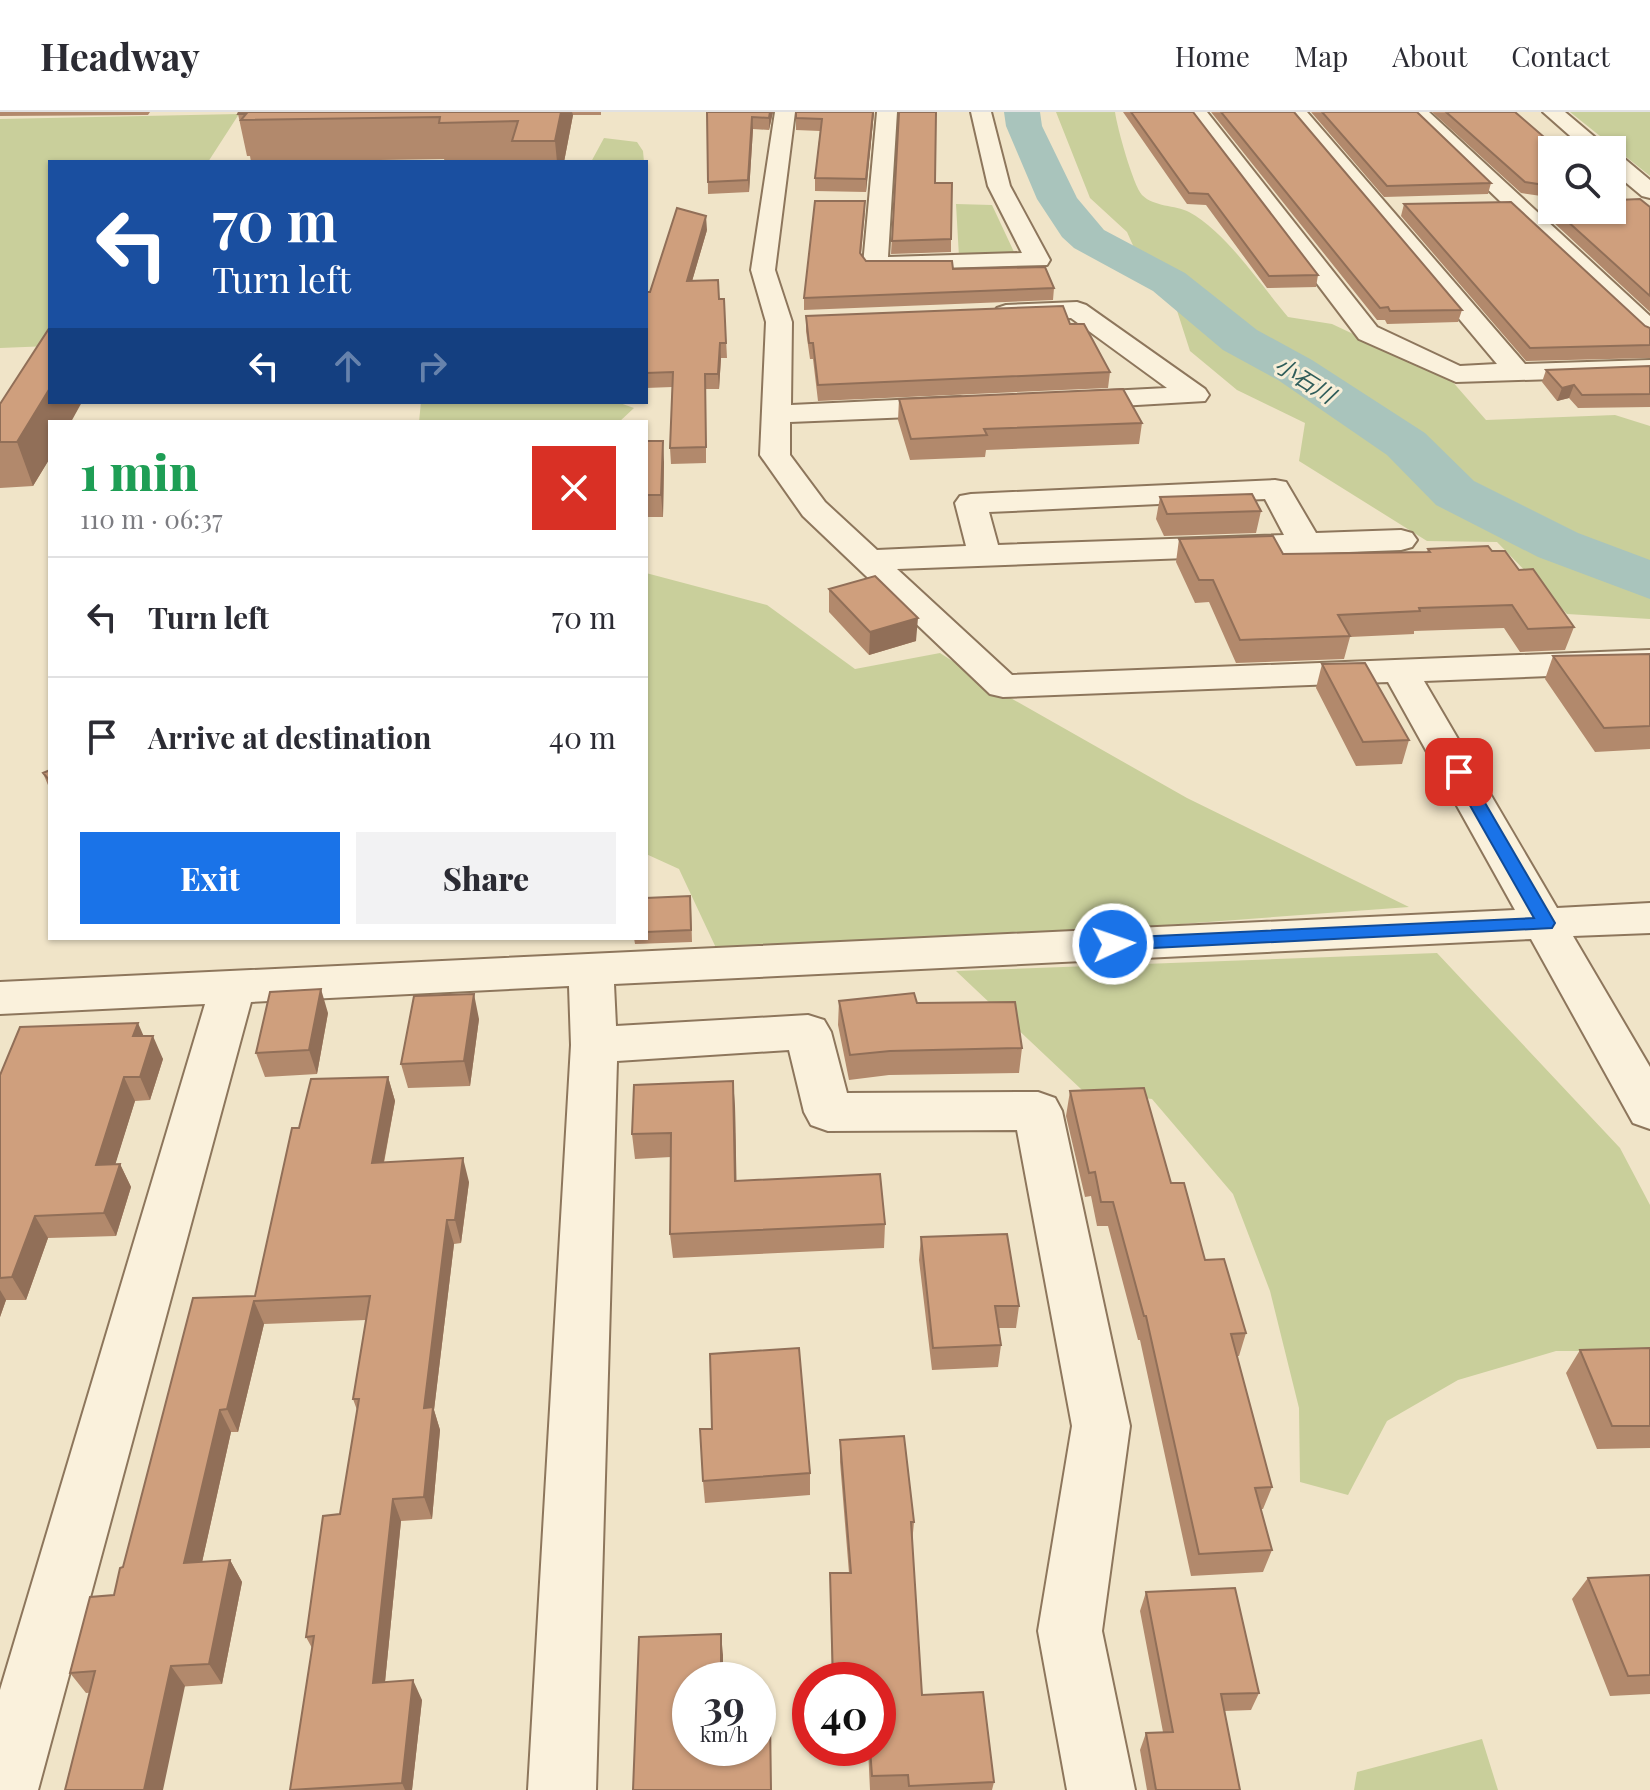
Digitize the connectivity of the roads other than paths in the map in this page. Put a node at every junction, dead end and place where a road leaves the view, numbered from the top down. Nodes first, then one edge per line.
1 (785, 112) edge
2 (887, 112) edge
3 (981, 112) edge
4 (1197, 112) edge
5 (1296, 112) edge
6 (1417, 112) edge
7 (1553, 112) edge
8 (1582, 136) edge
9 (1626, 171) edge
10 (1650, 191) edge
11 (1626, 201) edge
12 (1650, 201) edge
13 (879, 202) junction
14 (1538, 202) edge
15 (851, 203) edge
16 (1514, 203) junction
17 (1485, 204) edge
18 (1410, 206) edge
19 (1381, 207) junction
20 (983, 314) edge
21 (1650, 330) edge
22 (1650, 368) edge
23 (1518, 372) junction
24 (1039, 402) edge
25 (992, 404) edge
26 (774, 414) junction
27 (1401, 540) dead end
28 (1305, 543) junction
29 (984, 555) junction
30 (867, 560) junction
31 (1650, 661) edge
32 (1401, 672) junction
33 (1650, 918) edge
34 (1546, 923) junction
35 (591, 968) junction
36 (233, 986) junction
37 (0, 998) edge
38 (594, 1045) junction
39 (1650, 1110) edge
40 (4, 1790) edge
41 (562, 1790) edge
42 (1101, 1790) edge

1 - 26 street
2 - 13 street
3 - 13 street
4 - 23 street
5 - 19 street
6 - 16 street
7 - 8 street
9 - 10 street
11 - 12 street
13 - 15 street
14 - 16 street
16 - 17 street
16 - 21 street
18 - 19 street
19 - 23 street
20 - 24 street
22 - 23 street
25 - 26 street
26 - 30 street
27 - 28 street
28 - 29 street
28 - 29 street
29 - 30 street
30 - 32 street
31 - 32 street
32 - 34 street
33 - 34 street
34 - 35 street
34 - 39 street
35 - 36 street
35 - 38 street
36 - 37 street
36 - 40 street
38 - 41 street
38 - 42 street

